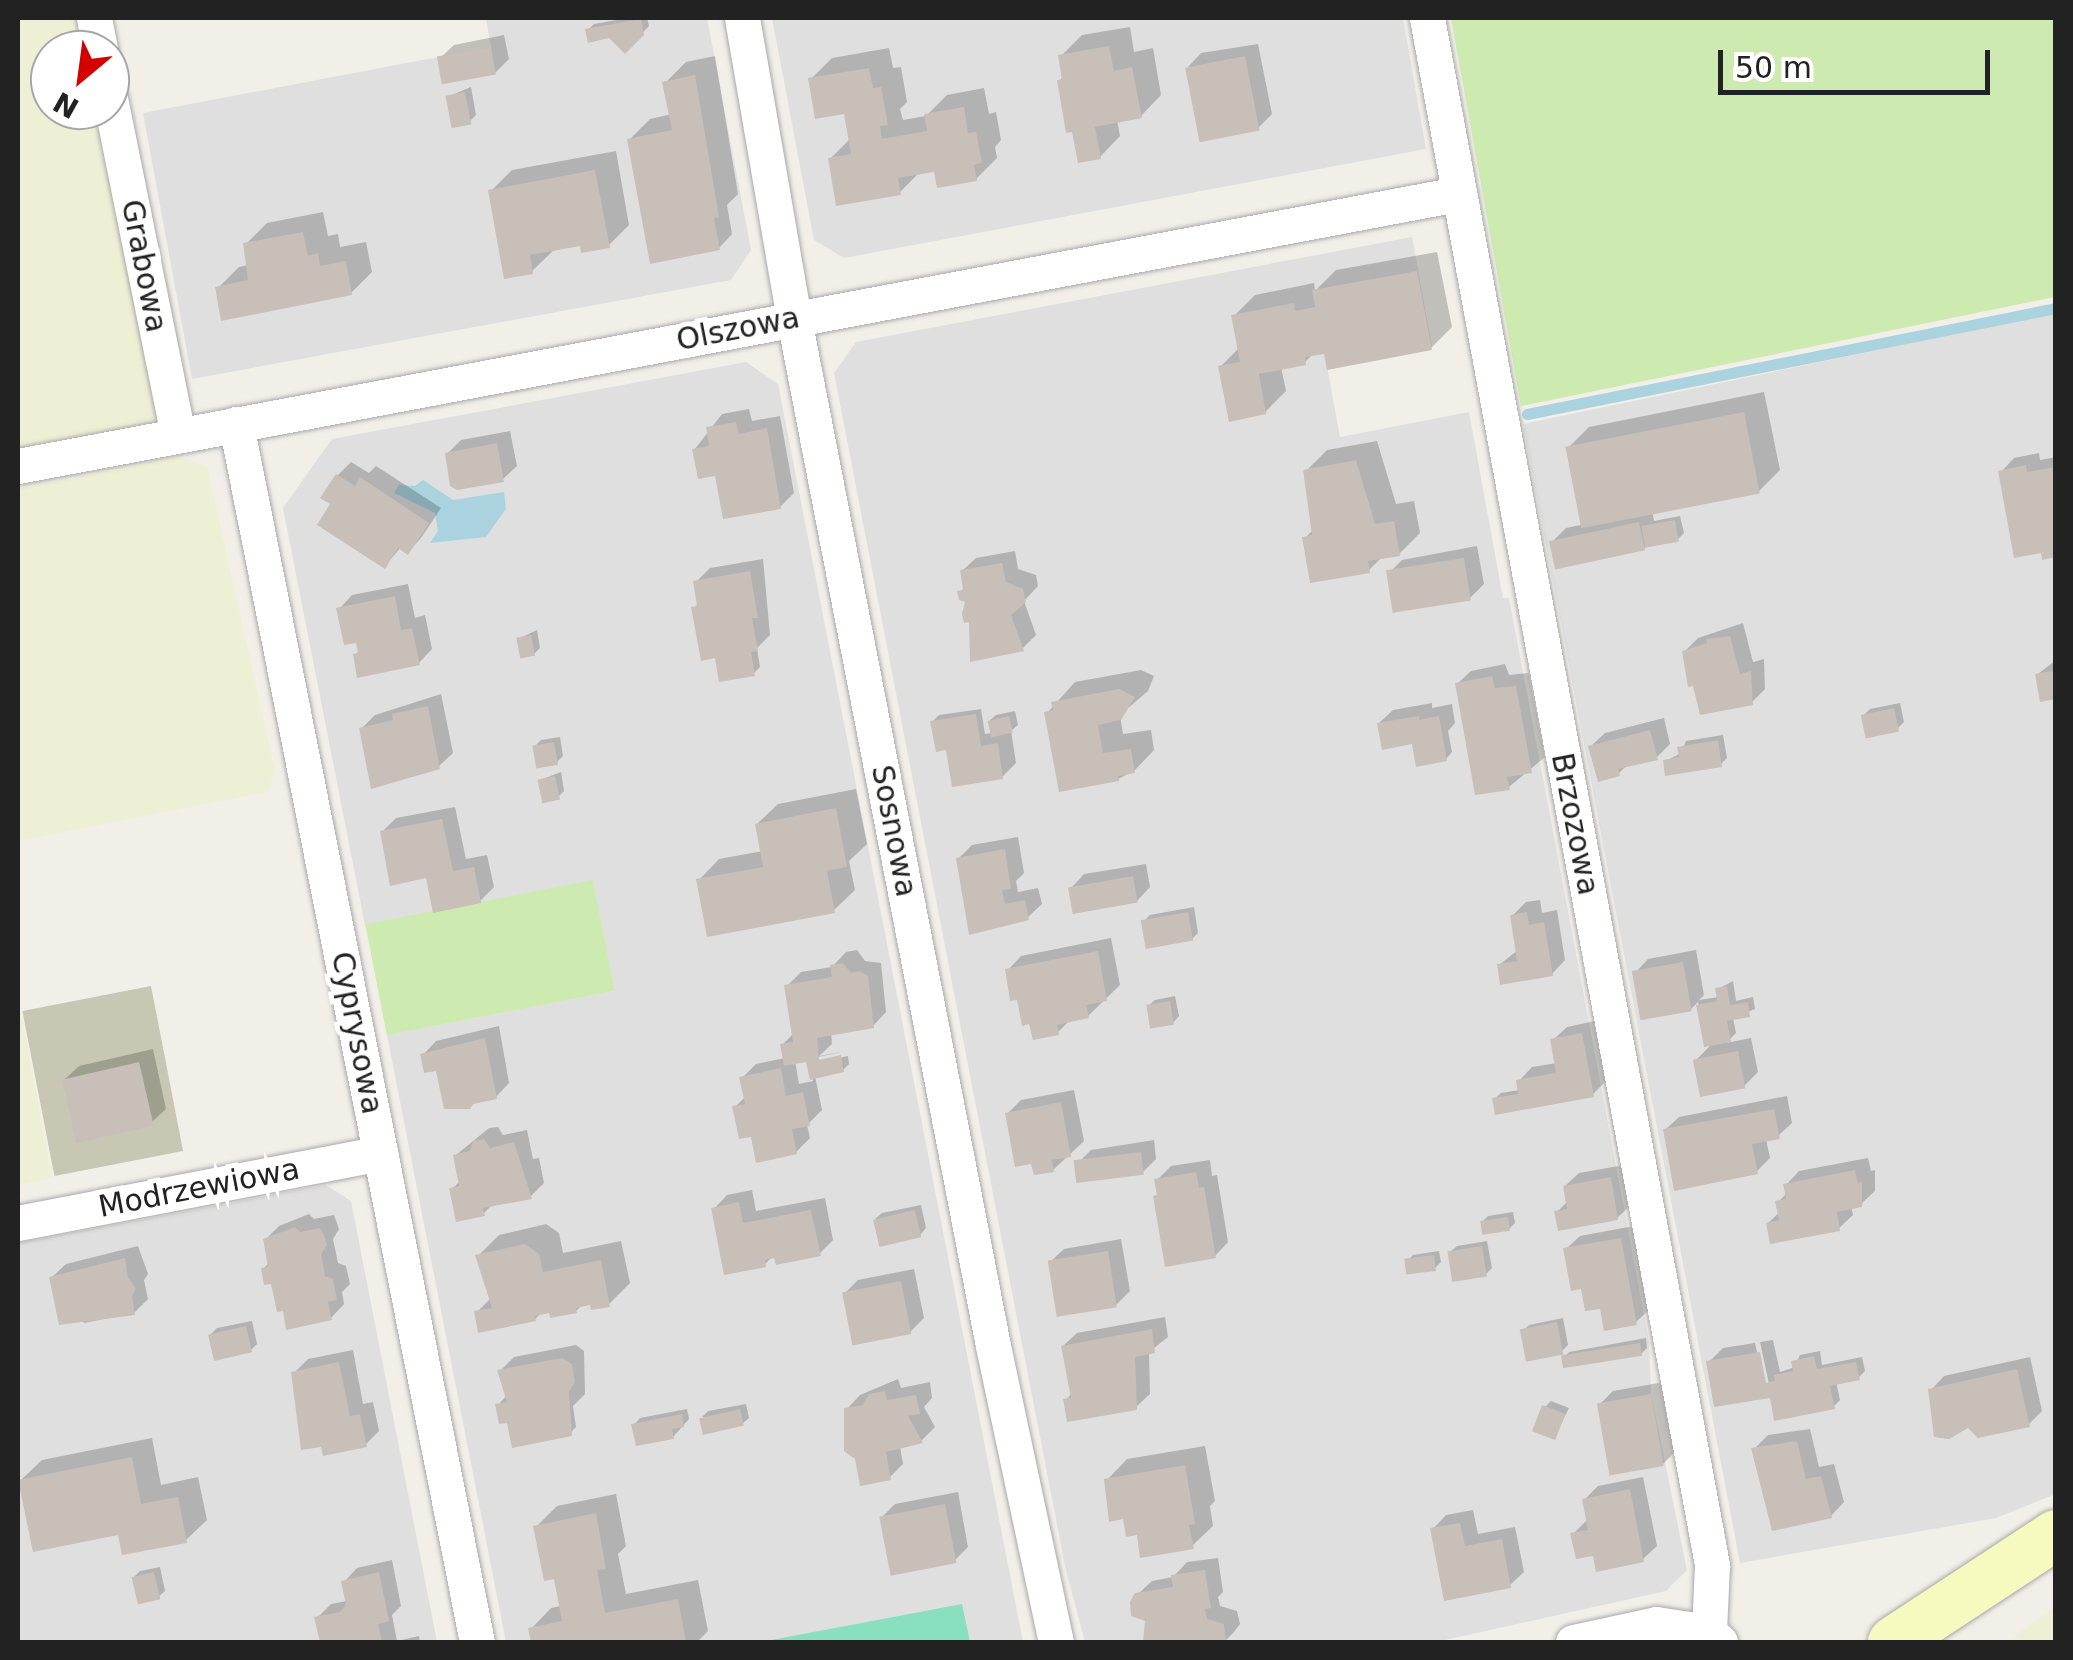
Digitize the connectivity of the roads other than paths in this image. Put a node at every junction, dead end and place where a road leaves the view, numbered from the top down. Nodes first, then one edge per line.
1 (742, 18) edge
2 (1427, 18) edge
3 (116, 130) edge
4 (1458, 194) junction
5 (794, 319) junction
6 (236, 424) junction
7 (178, 434) junction
8 (18, 466) edge
9 (380, 1153) junction
10 (18, 1223) edge
11 (2056, 1535) edge
12 (1715, 1637) edge
13 (476, 1642) edge
14 (1056, 1642) edge
15 (1574, 1642) edge
16 (1893, 1642) edge

1 - 5 street, Sosnowa
2 - 4 street, Brzozowa
3 - 7 street, Grabowa
4 - 5 street, Olszowa
4 - 12 street, Brzozowa
5 - 6 street, Olszowa
5 - 14 street, Sosnowa
6 - 7 street, Olszowa
6 - 9 street, Cyprysowa
7 - 8 street, Olszowa
9 - 10 street, Modrzewiowa
9 - 13 street, Cyprysowa
11 - 16 street
12 - 15 street

